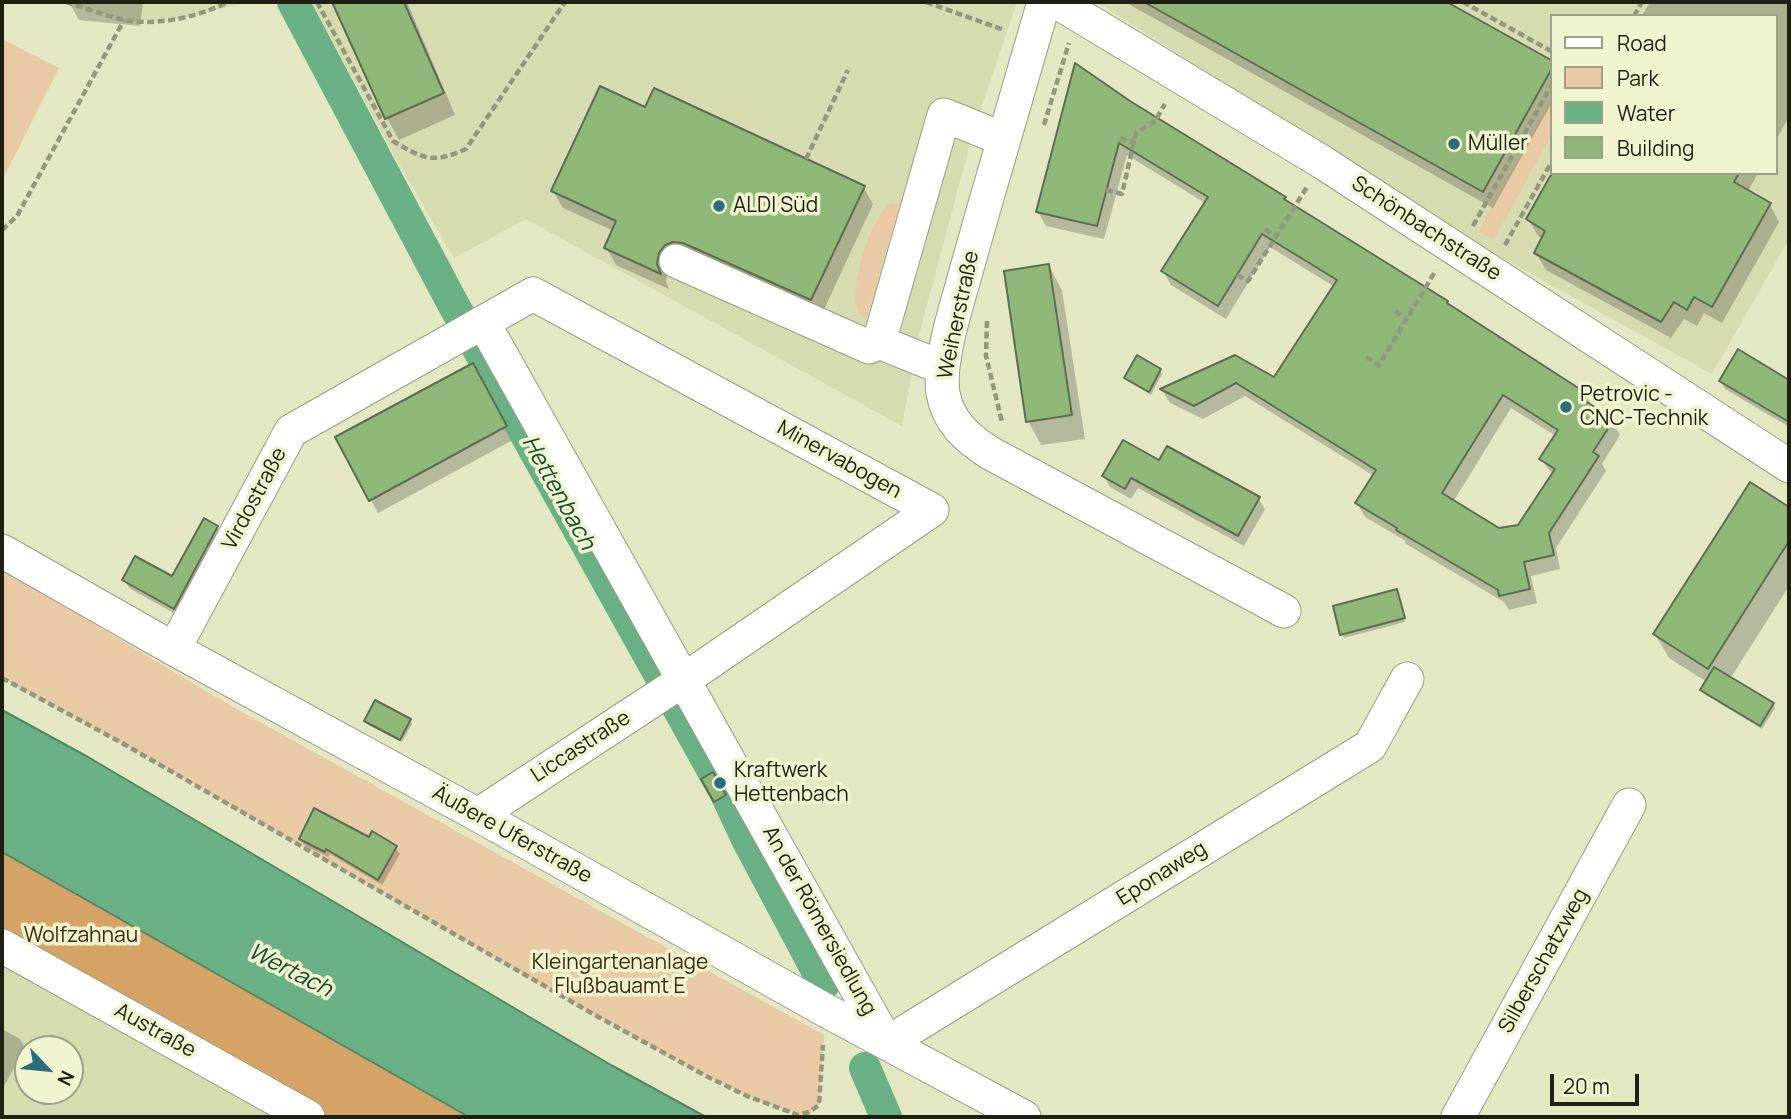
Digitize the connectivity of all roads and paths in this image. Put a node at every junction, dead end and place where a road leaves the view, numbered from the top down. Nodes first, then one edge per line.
1 (66, 2) edge
2 (228, 2) edge
3 (317, 2) edge
4 (565, 2) edge
5 (926, 2) edge
6 (1044, 2) edge
7 (1463, 2) edge
8 (1067, 8) edge
9 (124, 20) junction
10 (1032, 41) junction
11 (1550, 50) edge
12 (848, 70) dead end
13 (1181, 75) junction
14 (1550, 88) edge
15 (1042, 130) dead end
16 (1120, 138) dead end
17 (1003, 139) junction
18 (1135, 143) junction
19 (806, 159) dead end
20 (1550, 165) edge
21 (1308, 184) dead end
22 (1106, 190) dead end
23 (1265, 229) dead end
24 (2, 230) edge
25 (1276, 236) junction
26 (1455, 248) junction
27 (676, 261) dead end
28 (1490, 271) junction
29 (1237, 275) dead end
30 (988, 311) dead end
31 (1395, 311) dead end
32 (1407, 318) junction
33 (483, 323) junction
34 (878, 342) junction
35 (1366, 357) dead end
36 (943, 368) junction
37 (1003, 429) dead end
38 (1789, 466) edge
39 (2, 551) edge
40 (229, 564) dead end
41 (1284, 611) dead end
42 (174, 649) junction
43 (2, 678) edge
44 (685, 679) junction
45 (1407, 679) dead end
46 (1629, 805) dead end
47 (478, 815) junction
48 (2, 946) edge
49 (825, 1010) junction
50 (887, 1043) junction
51 (307, 1117) edge
52 (1024, 1117) edge
53 (1458, 1117) edge

1 - 9 path
2 - 9 path
3 - 4 path
5 - 10 path
6 - 10 street, Weiherstraße
7 - 11 path
8 - 13 street, Schönbachstraße
8 - 15 path
9 - 24 path
10 - 17 street, Weiherstraße
12 - 19 path
13 - 18 path
13 - 26 street, Schönbachstraße
14 - 26 path
16 - 18 path
17 - 34 street
17 - 36 street, Weiherstraße
18 - 22 path
20 - 28 path
21 - 25 path
23 - 25 path
25 - 29 path
26 - 28 street, Schönbachstraße
26 - 32 path
27 - 34 street
28 - 38 street, Schönbachstraße
30 - 37 path
31 - 32 path
32 - 35 path
33 - 42 street, Virdostraße
33 - 44 street, An der Römersiedlung
33 - 44 street, Minervabogen
34 - 36 street
36 - 41 street, Weiherstraße
39 - 42 street, Äußere Uferstraße
40 - 42 street
42 - 47 street, Äußere Uferstraße
43 - 49 path
44 - 47 street, Liccastraße
44 - 50 street, An der Römersiedlung
45 - 50 street, Eponaweg
46 - 53 street, Silberschatzweg
47 - 49 street, Äußere Uferstraße
48 - 51 street, Austraße
49 - 50 street, Äußere Uferstraße
50 - 52 street, Äußere Uferstraße

